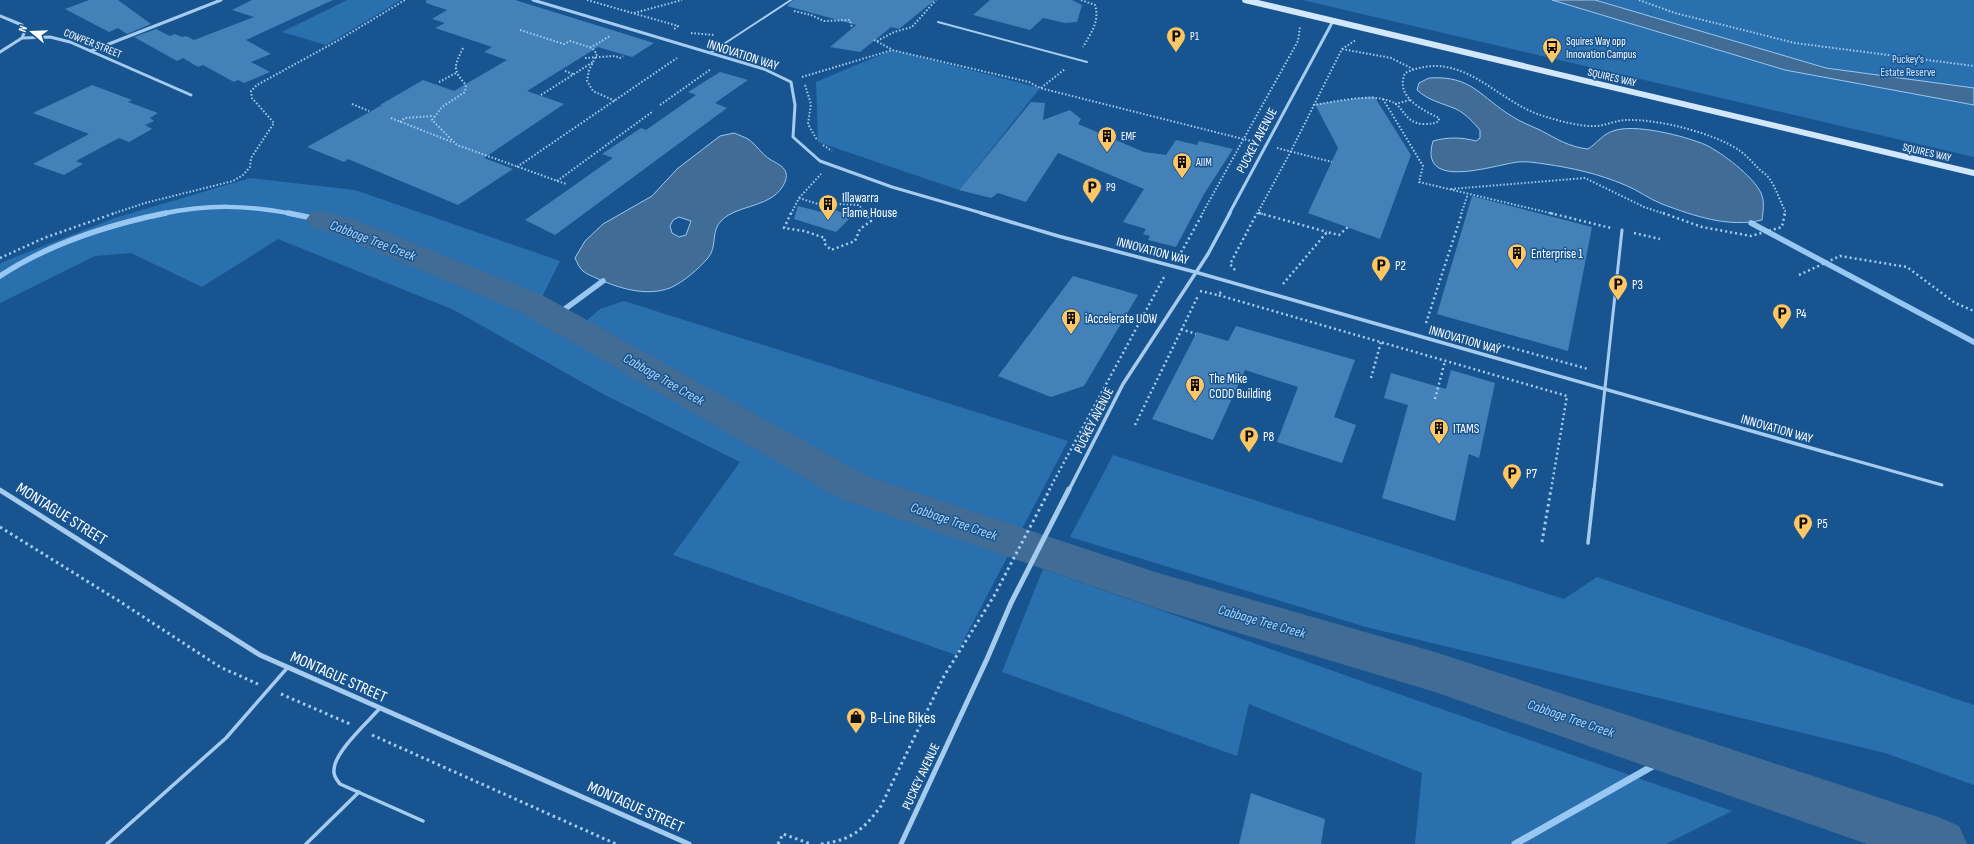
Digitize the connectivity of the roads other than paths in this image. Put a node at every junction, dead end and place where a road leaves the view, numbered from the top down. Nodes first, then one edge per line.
1 (221, 0) edge
2 (533, 0) edge
3 (791, 0) edge
4 (1245, 0) edge
5 (0, 16) edge
6 (1333, 21) junction
7 (938, 22) dead end
8 (22, 38) junction
9 (91, 50) junction
10 (0, 52) edge
11 (710, 53) junction
12 (1087, 62) dead end
13 (191, 95) dead end
14 (1974, 173) edge
15 (1622, 230) road end
16 (1195, 272) junction
17 (1604, 389) junction
18 (1832, 454) joint
19 (1942, 485) dead end
20 (0, 490) edge
21 (1588, 543) dead end
22 (288, 667) junction
23 (380, 708) junction
24 (359, 792) junction
25 (423, 822) dead end
26 (107, 844) edge
27 (306, 844) edge
28 (689, 844) edge
29 (901, 844) edge

1 - 9 street
2 - 11 street, INNOVATION WAY
3 - 11 lane
4 - 6 main road, SQUIRES WAY
5 - 8 street
6 - 14 main road, SQUIRES WAY
6 - 16 street, PUCKEY AVENUE
7 - 12 lane
8 - 9 street, COWPER STREET
8 - 10 street
9 - 13 street, COWPER STREET
11 - 16 street, INNOVATION WAY
15 - 17 lane
16 - 17 street, INNOVATION WAY
16 - 29 street, PUCKEY AVENUE
17 - 18 street, INNOVATION WAY
17 - 21 lane
18 - 19 lane
20 - 22 street, MONTAGUE STREET
22 - 23 street, MONTAGUE STREET
22 - 26 lane
23 - 24 lane
23 - 28 street, MONTAGUE STREET
24 - 25 lane
24 - 27 lane

